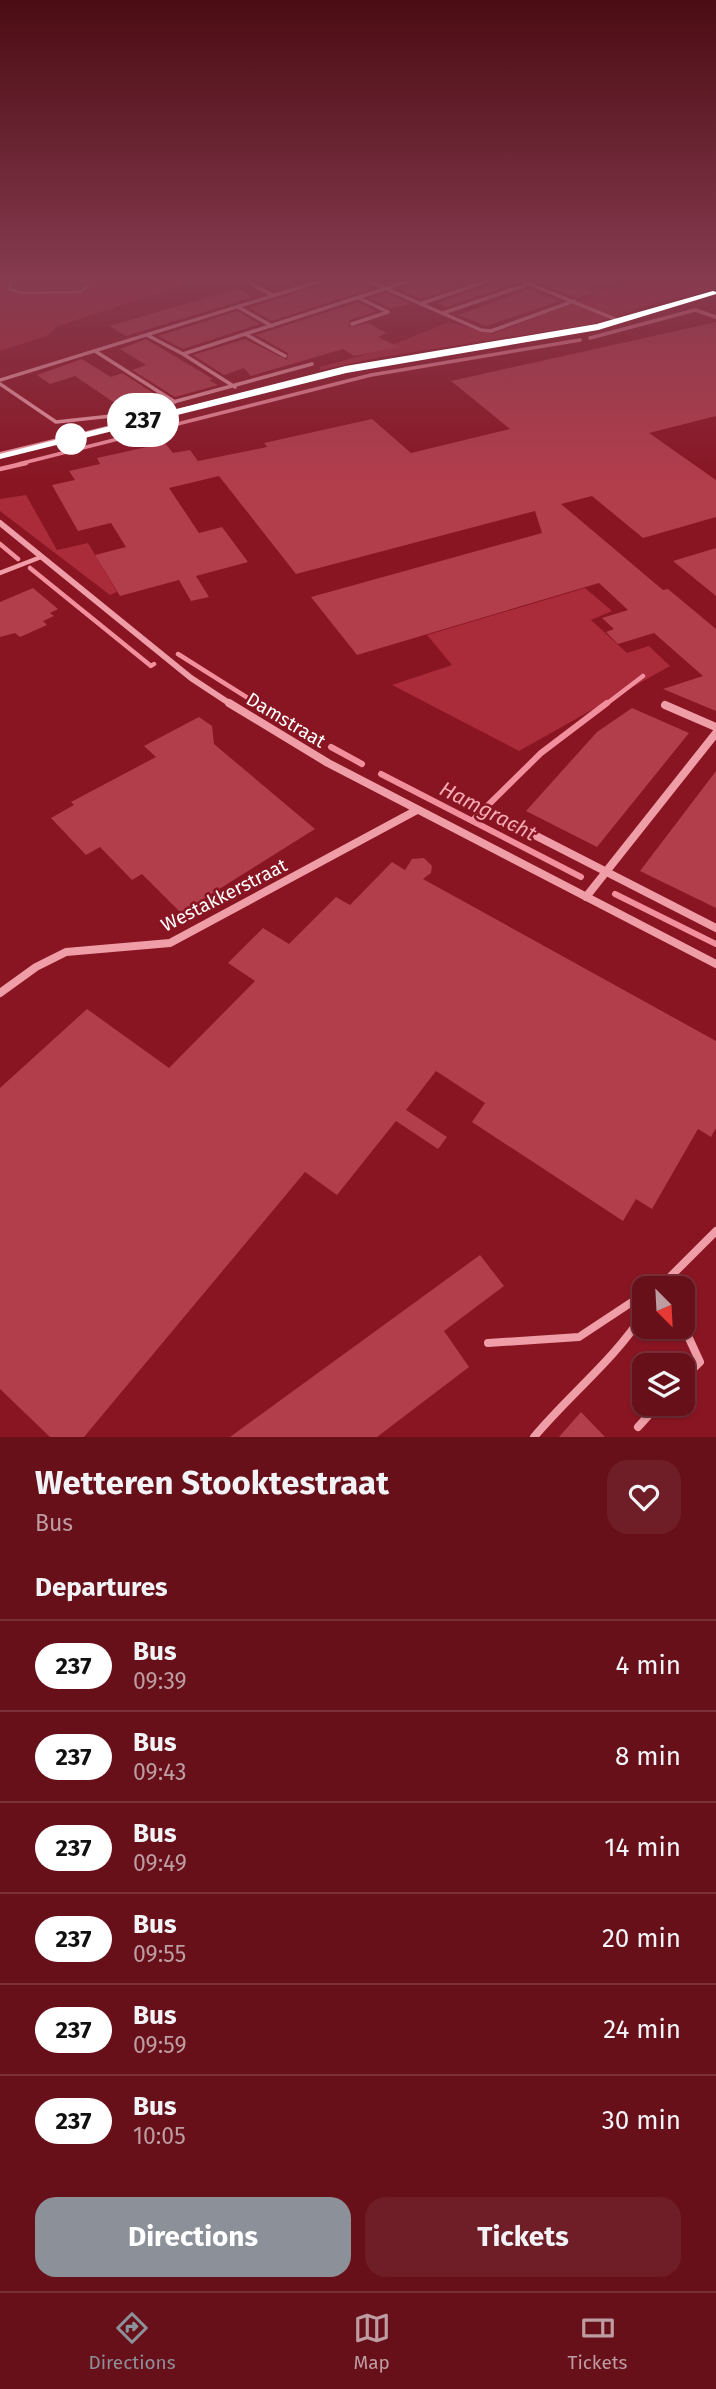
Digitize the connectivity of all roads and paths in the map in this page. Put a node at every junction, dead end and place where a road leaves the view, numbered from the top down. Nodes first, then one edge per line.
1 (107, 347) edge
2 (170, 347) edge
3 (205, 347) edge
4 (269, 347) edge
5 (474, 347) edge
6 (94, 351) junction
7 (183, 354) junction
8 (285, 356) dead end
9 (312, 364) dead end
10 (0, 382) edge
11 (235, 387) junction
12 (175, 402) junction
13 (155, 407) dead end
14 (130, 414) dead end
15 (0, 455) edge
16 (0, 523) edge
17 (41, 557) junction
18 (0, 573) edge
19 (665, 705) dead end
20 (716, 727) edge
21 (716, 733) edge
22 (417, 810) junction
23 (511, 823) dead end
24 (605, 873) junction
25 (586, 897) junction
26 (716, 928) edge
27 (716, 964) edge
28 (0, 993) edge
29 (716, 1231) edge
30 (673, 1276) edge
31 (632, 1302) edge
32 (632, 1333) edge
33 (689, 1339) edge
34 (488, 1343) dead end
35 (695, 1367) edge
36 (648, 1416) edge
37 (638, 1427) dead end
38 (534, 1437) edge

1 - 6 lane
2 - 7 lane
3 - 7 lane
4 - 8 lane
5 - 15 street
6 - 10 lane
6 - 12 lane
7 - 11 lane
9 - 11 lane
10 - 14 lane
11 - 12 lane
12 - 13 lane
16 - 17 street, Damstraat
17 - 18 lane
17 - 22 street, Damstraat
19 - 20 street
21 - 24 street
22 - 25 street, Damstraat
22 - 28 street, Westakkerstraat
23 - 24 street
24 - 25 street
24 - 26 street
25 - 27 street, Damstraat
29 - 30 lane
31 - 34 lane
32 - 38 lane
33 - 35 lane
36 - 37 lane

